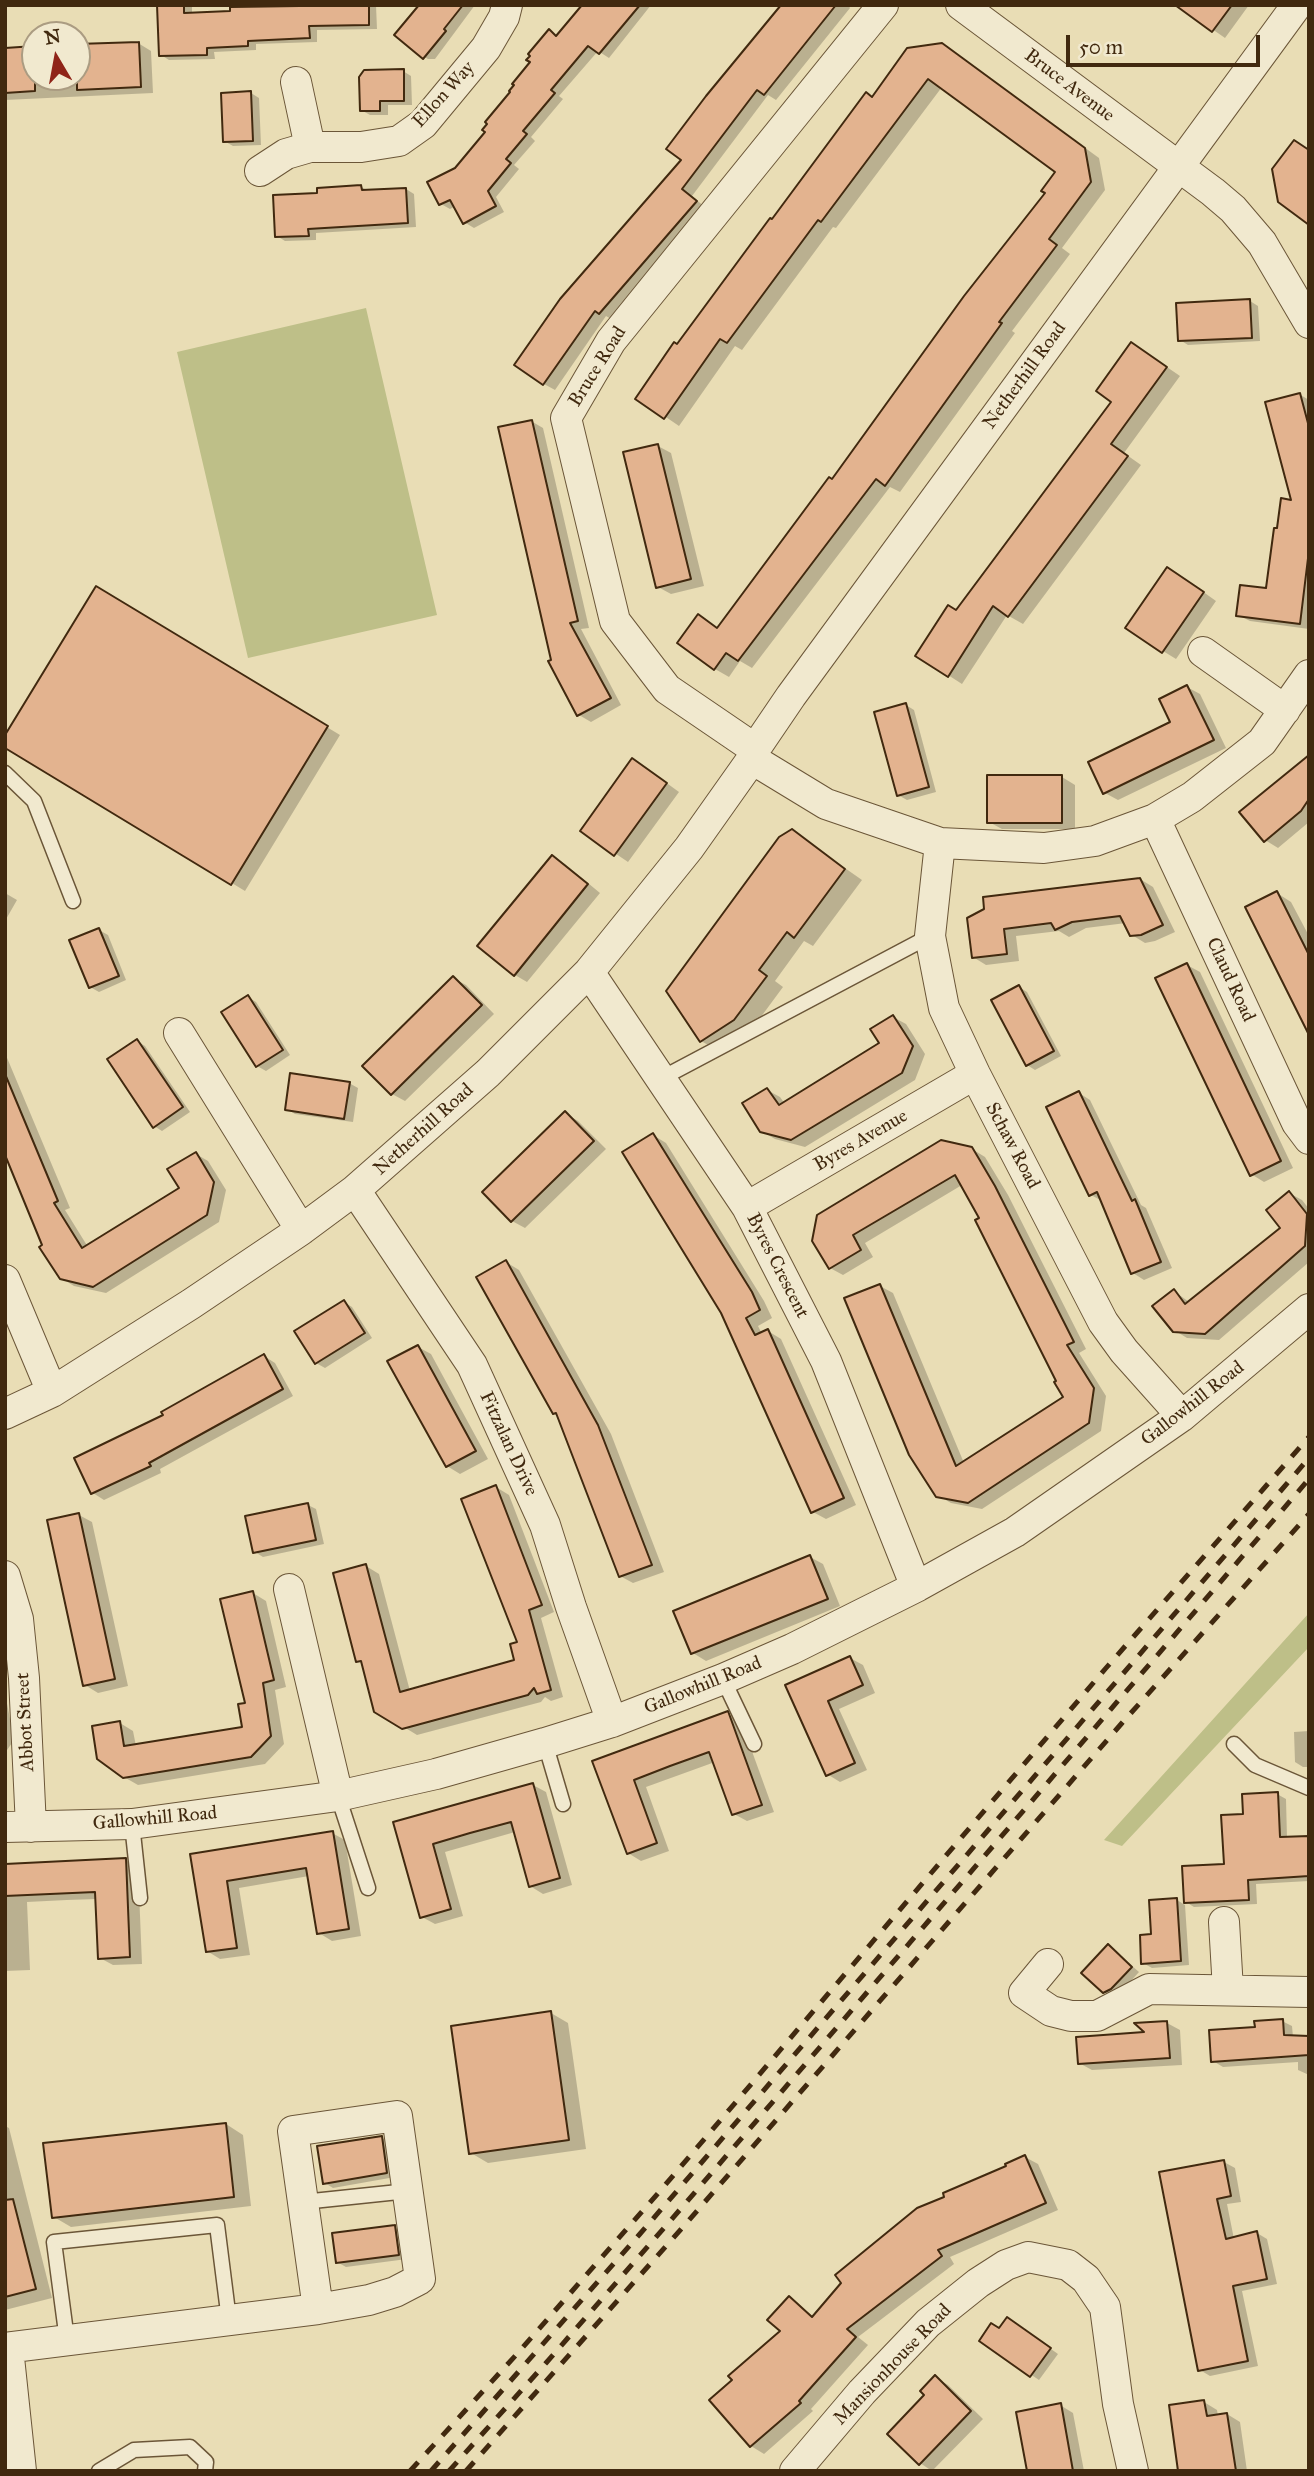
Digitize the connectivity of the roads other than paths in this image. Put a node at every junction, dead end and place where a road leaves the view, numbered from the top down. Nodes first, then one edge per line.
1 (507, 5) edge
2 (883, 5) edge
3 (961, 5) edge
4 (1297, 5) edge
5 (1309, 21) edge
6 (296, 82) dead end
7 (310, 147) junction
8 (260, 171) dead end
9 (1184, 172) junction
10 (1309, 323) edge
11 (1203, 652) dead end
12 (1309, 675) edge
13 (1285, 710) junction
14 (753, 754) junction
15 (5, 773) edge
16 (1155, 819) junction
17 (940, 843) junction
18 (74, 901) dead end
19 (930, 936) junction
20 (589, 972) junction
21 (179, 1033) dead end
22 (975, 1074) junction
23 (662, 1078) junction
24 (1309, 1139) edge
25 (355, 1190) junction
26 (747, 1207) junction
27 (301, 1230) junction
28 (5, 1280) edge
29 (1309, 1309) edge
30 (52, 1392) junction
31 (5, 1414) edge
32 (1182, 1416) junction
33 (5, 1576) edge
34 (916, 1587) junction
35 (289, 1589) dead end
36 (723, 1679) junction
37 (612, 1722) junction
38 (545, 1743) junction
39 (754, 1744) dead end
40 (1234, 1744) dead end
41 (1309, 1788) edge
42 (338, 1796) junction
43 (563, 1804) dead end
44 (132, 1824) junction
45 (18, 1827) edge
46 (368, 1888) dead end
47 (140, 1898) dead end
48 (1224, 1922) dead end
49 (1048, 1965) dead end
50 (1228, 1990) junction
51 (1309, 1992) edge
52 (408, 2191) junction
53 (303, 2202) junction
54 (318, 2309) junction
55 (229, 2320) junction
56 (67, 2340) junction
57 (6, 2348) edge
58 (21, 2471) edge
59 (99, 2471) edge
60 (205, 2471) edge
61 (795, 2471) edge
62 (1133, 2471) edge

1 - 7 street, Ellon Way
2 - 14 street, Bruce Road
3 - 9 street, Bruce Avenue
4 - 9 street, Netherhill Road
5 - 9 street, Netherhill Road
6 - 7 street
7 - 8 street, Ellon Way
9 - 10 street, Bruce Avenue
9 - 14 street, Netherhill Road
11 - 13 street
12 - 13 street, Bruce Road
13 - 16 street, Bruce Road
14 - 17 street, Bruce Road
14 - 20 street, Netherhill Road
15 - 18 lane
16 - 17 street, Bruce Road
16 - 24 street, Claud Road
17 - 19 street, Schaw Road
19 - 22 street, Schaw Road
19 - 23 lane
20 - 23 street, Byres Crescent
20 - 25 street, Netherhill Road
21 - 27 street
22 - 26 street, Byres Avenue
22 - 32 street, Schaw Road
23 - 26 street, Byres Crescent
25 - 27 street, Netherhill Road
25 - 37 street, Fitzalan Drive
26 - 34 street, Byres Crescent
27 - 30 street, Netherhill Road
28 - 30 street
29 - 32 street, Gallowhill Road
30 - 31 street, Netherhill Road
32 - 34 street, Gallowhill Road
33 - 45 street, Abbot Street
34 - 36 street, Gallowhill Road
35 - 42 street
36 - 37 street, Gallowhill Road
36 - 39 lane
37 - 38 street, Gallowhill Road
38 - 42 street, Gallowhill Road
38 - 43 lane
40 - 41 lane
42 - 44 street, Gallowhill Road
42 - 46 lane
44 - 45 street, Gallowhill Road
44 - 47 lane
48 - 50 street
49 - 50 street
50 - 51 street
52 - 53 lane
52 - 53 street
52 - 54 street
53 - 54 street
54 - 55 street
55 - 56 street
55 - 56 lane
56 - 57 street
57 - 58 street
59 - 60 lane
61 - 62 street, Mansionhouse Road

